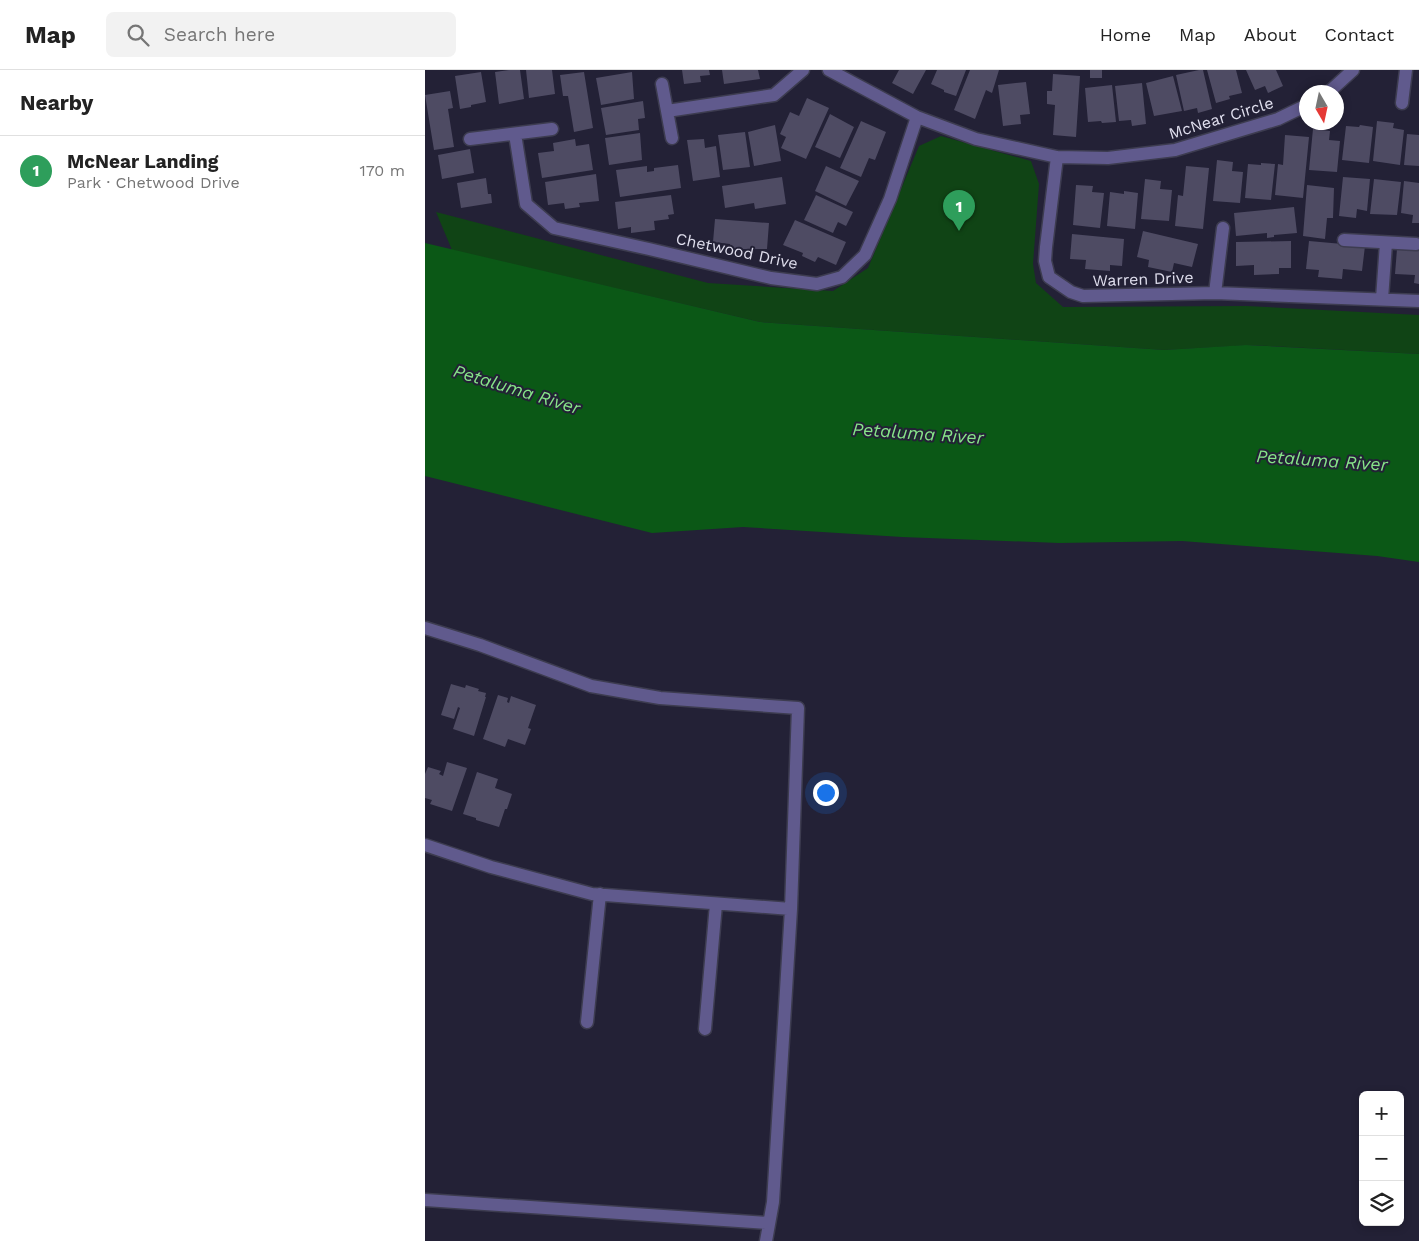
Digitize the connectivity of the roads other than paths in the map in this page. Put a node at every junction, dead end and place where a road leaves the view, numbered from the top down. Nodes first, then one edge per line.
1 (803, 70) edge
2 (829, 70) edge
3 (1353, 70) edge
4 (1406, 70) edge
5 (662, 84) dead end
6 (1337, 85) edge
7 (1402, 103) dead end
8 (1299, 108) edge
9 (667, 111) junction
10 (917, 117) junction
11 (552, 129) dead end
12 (515, 134) junction
13 (672, 138) dead end
14 (470, 139) dead end
15 (1057, 156) junction
16 (1223, 228) dead end
17 (1344, 240) dead end
18 (1386, 244) junction
19 (1416, 244) dead end
20 (1215, 293) junction
21 (1382, 299) junction
22 (1419, 301) edge
23 (425, 628) edge
24 (425, 844) edge
25 (600, 894) junction
26 (716, 904) junction
27 (791, 909) junction
28 (587, 1022) dead end
29 (705, 1029) dead end
30 (425, 1200) edge
31 (769, 1223) junction
32 (766, 1241) edge

1 - 9 street
2 - 10 street, McNear Circle
3 - 6 street
4 - 7 street
5 - 9 street
8 - 15 street, McNear Circle
9 - 13 street
10 - 12 street, Chetwood Drive
10 - 15 street, McNear Circle
11 - 12 street
12 - 14 street
15 - 20 street, Warren Drive
16 - 20 street, Warren Drive
17 - 18 street
18 - 19 street
18 - 21 street
20 - 21 street, Warren Drive
21 - 22 street, Warren Drive
23 - 27 street
24 - 25 street
25 - 26 street
25 - 28 street
26 - 27 street
26 - 29 street
27 - 31 street
30 - 31 street
31 - 32 street

